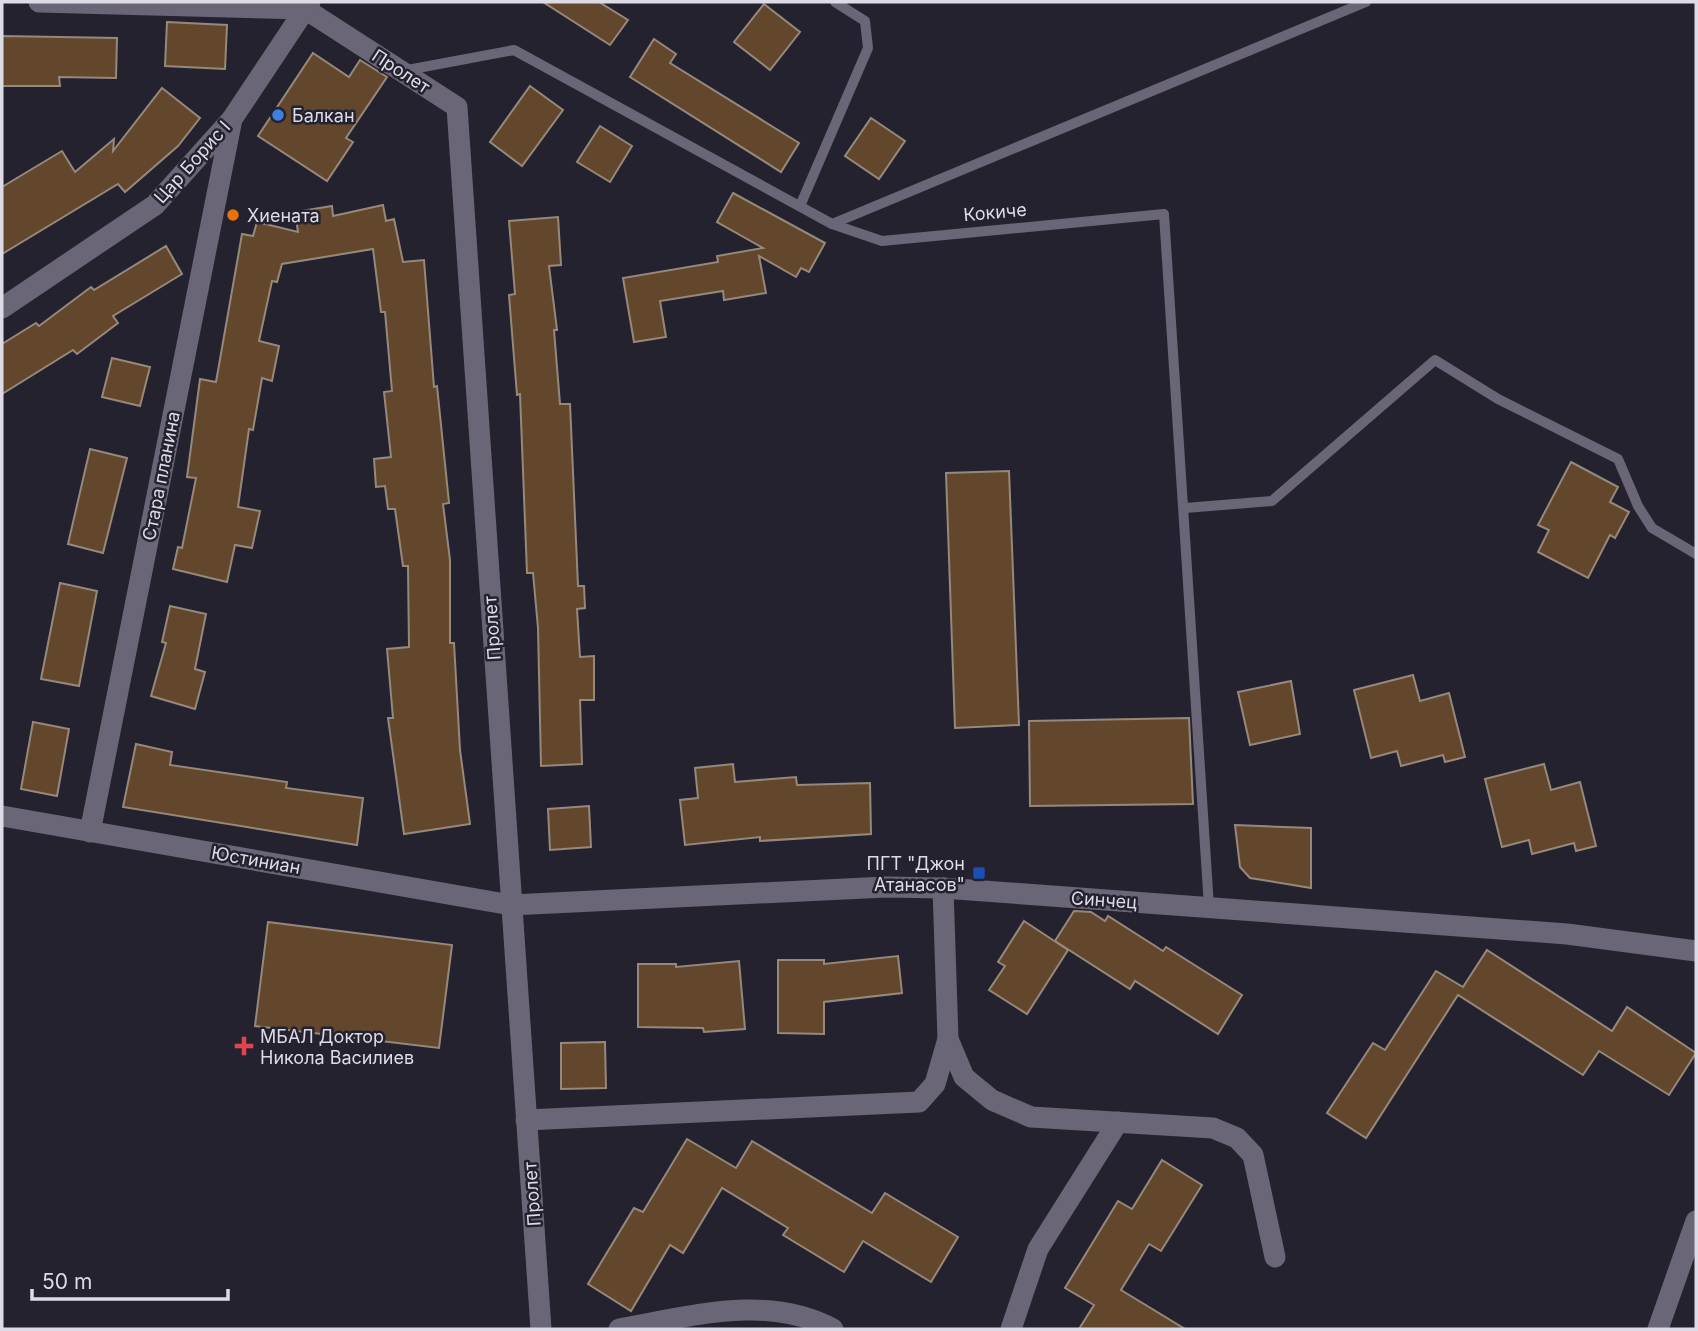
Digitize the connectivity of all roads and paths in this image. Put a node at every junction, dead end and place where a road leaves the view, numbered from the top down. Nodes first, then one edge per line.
1 (39, 2) edge
2 (835, 2) edge
3 (1366, 2) edge
4 (307, 6) edge
5 (401, 71) junction
6 (232, 119) junction
7 (800, 206) junction
8 (832, 223) junction
9 (2, 308) edge
10 (1185, 508) junction
11 (1696, 554) edge
12 (2, 816) edge
13 (90, 832) junction
14 (943, 888) junction
15 (510, 905) junction
16 (1209, 907) junction
17 (1696, 951) edge
18 (948, 1039) junction
19 (526, 1120) junction
20 (1118, 1122) junction
21 (1696, 1221) edge
22 (1275, 1256) dead end
23 (541, 1329) edge
24 (620, 1329) edge
25 (834, 1329) edge
26 (1011, 1329) edge
27 (1658, 1329) edge

1 - 4 street
2 - 7 lane
3 - 8 lane
4 - 5 street, Пролет
4 - 6 street, Цар Борис I
5 - 7 lane, Кокиче
5 - 15 street, Пролет
6 - 9 street, Цар Борис I
6 - 13 street, Стара планина
7 - 8 lane, Кокиче
8 - 10 lane, Кокиче
10 - 11 lane
10 - 16 lane
12 - 13 street, Юстиниан
13 - 15 street, Юстиниан
14 - 15 street, Синчец
14 - 16 street, Синчец
14 - 18 street
15 - 19 street, Пролет
16 - 17 street, Синчец
18 - 19 street
18 - 20 street
19 - 23 street, Пролет
20 - 22 street
20 - 26 street
21 - 27 street
24 - 25 street

